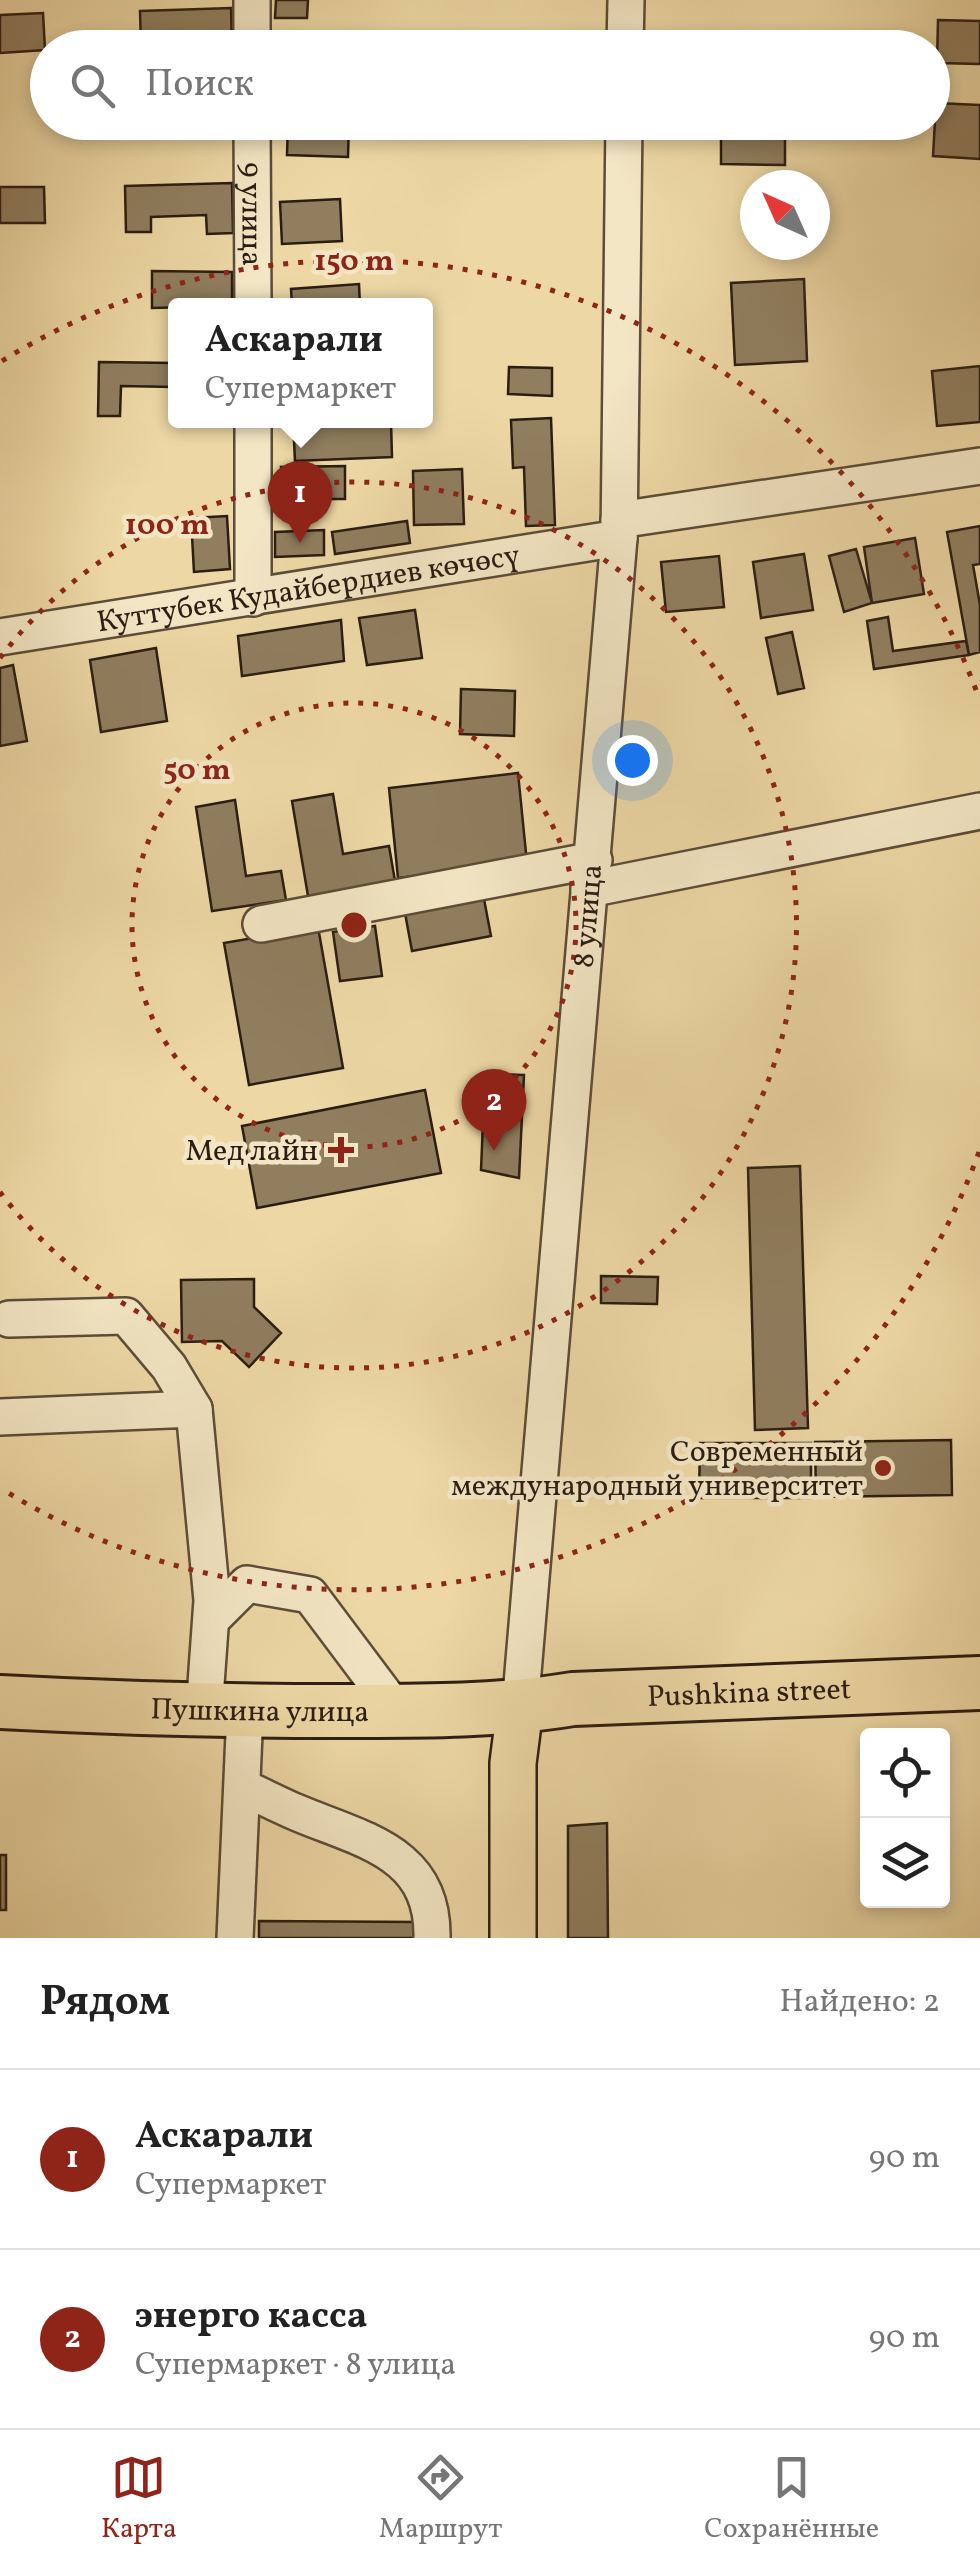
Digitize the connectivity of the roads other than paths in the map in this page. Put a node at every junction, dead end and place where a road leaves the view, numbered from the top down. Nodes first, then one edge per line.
1 (252, 0) edge
2 (626, 0) edge
3 (252, 30) edge
4 (625, 30) edge
5 (252, 140) edge
6 (624, 140) edge
7 (252, 298) edge
8 (253, 428) edge
9 (980, 466) edge
10 (620, 529) junction
11 (253, 598) junction
12 (0, 637) edge
13 (980, 810) edge
14 (591, 874) junction
15 (261, 924) dead end
16 (8, 1318) dead end
17 (194, 1409) junction
18 (0, 1417) edge
19 (212, 1620) junction
20 (980, 1683) edge
21 (0, 1702) edge
22 (520, 1708) junction
23 (224, 1711) junction
24 (397, 1711) junction
25 (242, 1786) junction
26 (235, 1938) edge
27 (432, 1938) edge
28 (512, 1938) edge

1 - 3 street
2 - 4 street
5 - 7 street, 9 улица
6 - 10 street, 8 улица
8 - 11 street
9 - 10 street, Куттубек Кудайбердиев көчөсү
10 - 11 street, Куттубек Кудайбердиев көчөсү
10 - 14 street, 8 улица
11 - 12 street, Куттубек Кудайбердиев көчөсү
13 - 14 street
14 - 15 street
14 - 22 street, 8 улица
16 - 17 street
17 - 18 street
17 - 19 street
19 - 23 street
19 - 24 street
20 - 22 highway, Pushkina street
21 - 23 highway, Пушкина улица
22 - 24 highway, Пушкина улица
22 - 28 main road
23 - 24 highway, Пушкина улица
23 - 25 street
25 - 26 street
25 - 27 street

